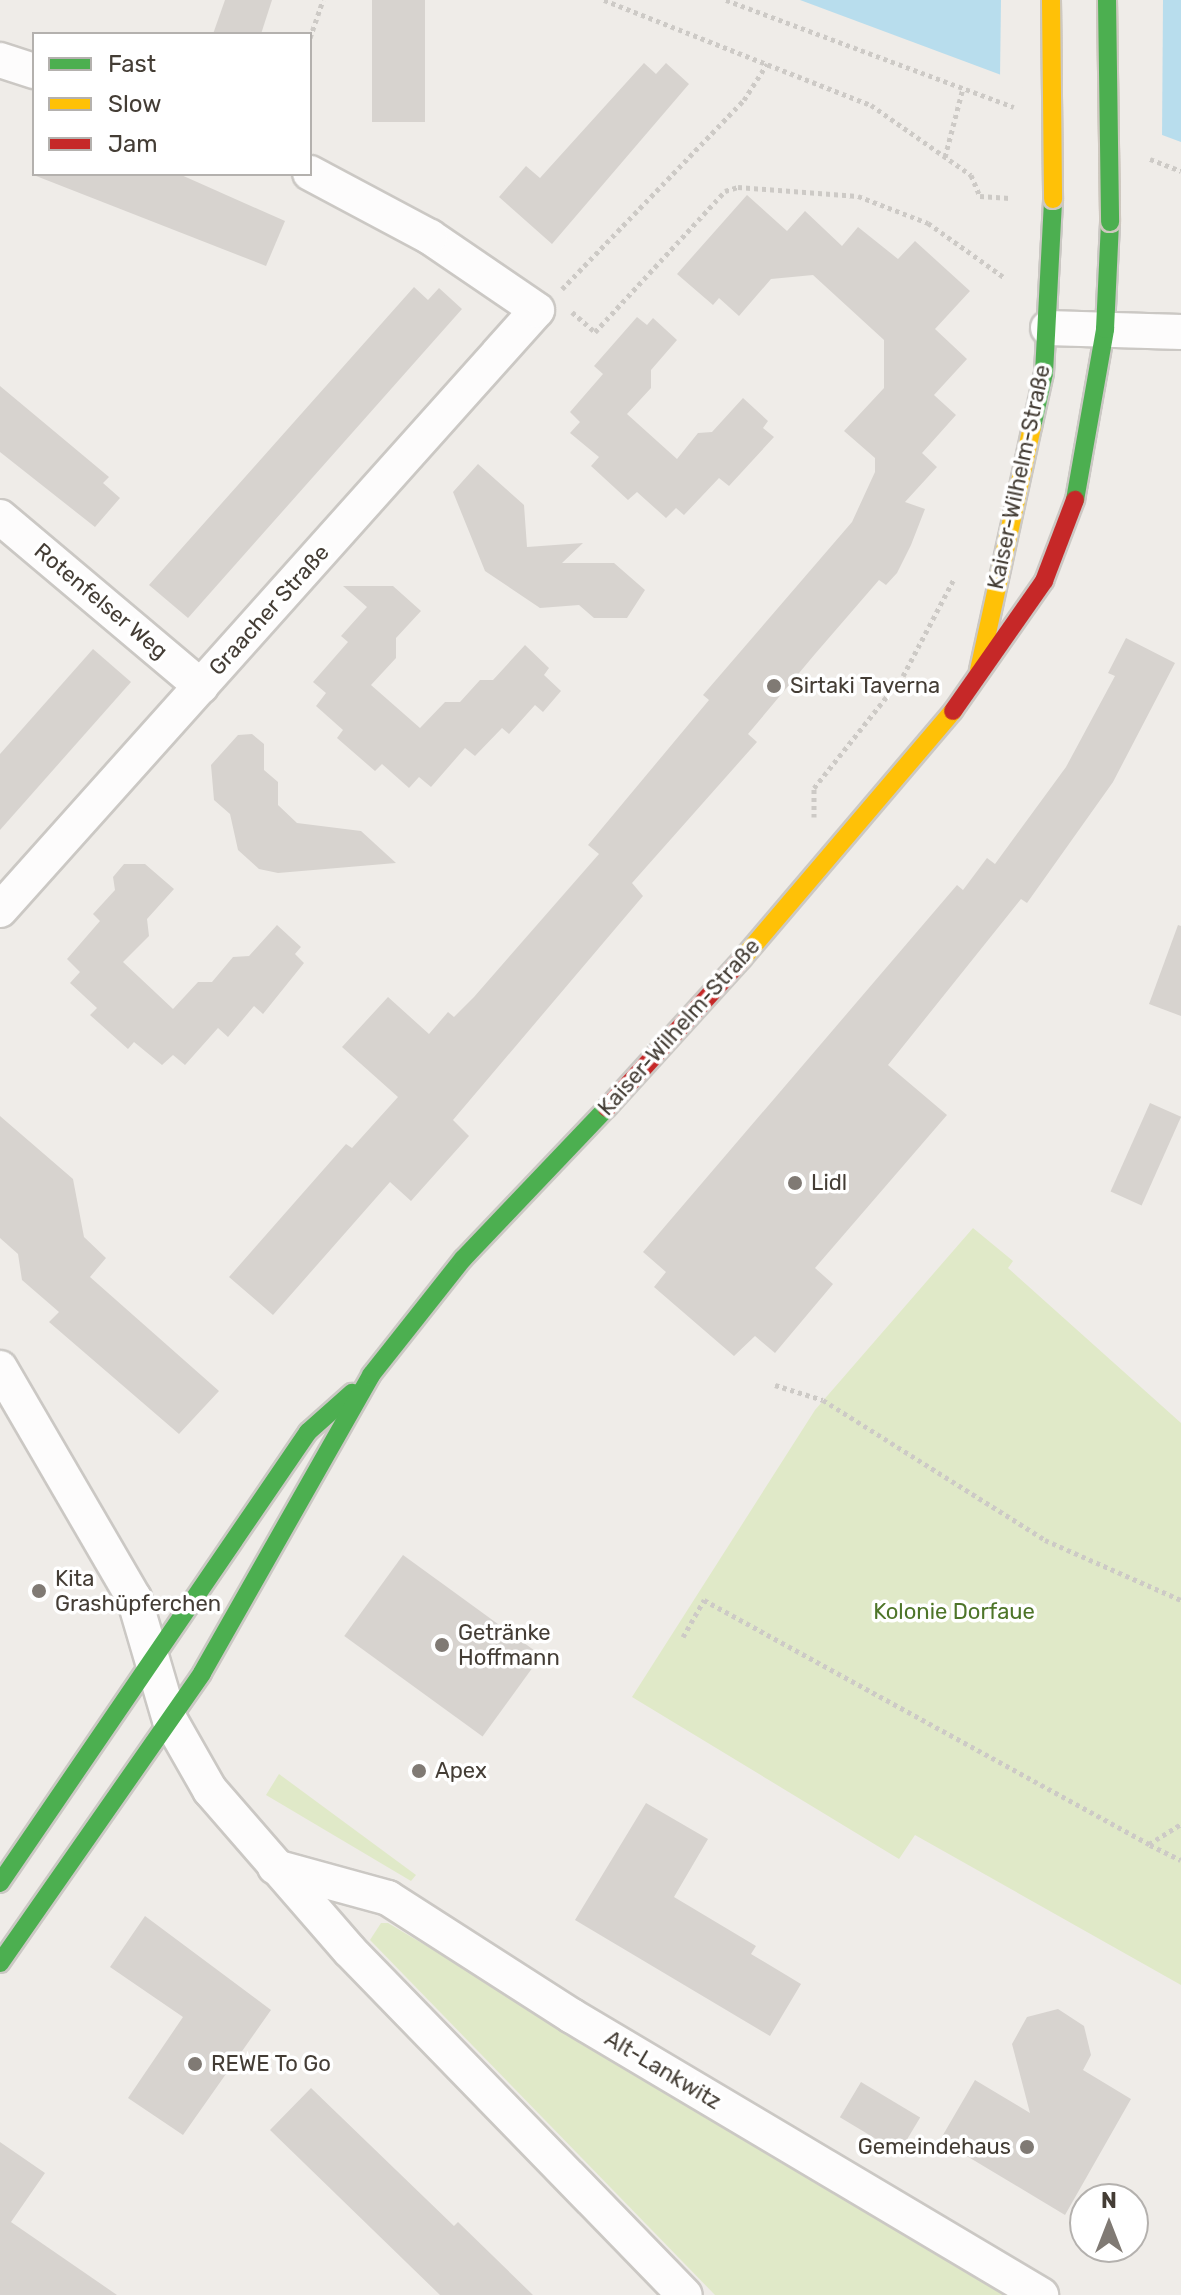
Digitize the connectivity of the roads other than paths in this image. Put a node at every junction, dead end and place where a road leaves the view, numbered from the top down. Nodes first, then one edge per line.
1 (1051, 0) edge
2 (1107, 0) edge
3 (0, 60) edge
4 (32, 70) edge
5 (312, 174) edge
6 (1048, 328) junction
7 (1105, 329) junction
8 (1181, 332) edge
9 (0, 517) edge
10 (978, 673) junction
11 (201, 686) junction
12 (0, 910) edge
13 (0, 1368) edge
14 (371, 1375) junction
15 (151, 1655) junction
16 (170, 1720) junction
17 (275, 1867) junction
18 (0, 1883) edge
19 (0, 1963) edge
20 (685, 2295) edge
21 (1041, 2295) edge

1 - 6 main road, Kaiser-Wilhelm-Straße, bridge
2 - 7 main road, Kaiser-Wilhelm-Straße, bridge
3 - 4 street
5 - 11 street, Graacher Straße
6 - 7 street
6 - 10 main road, Kaiser-Wilhelm-Straße
7 - 8 street
7 - 10 main road, Kaiser-Wilhelm-Straße
9 - 11 street, Rotenfelser Weg
10 - 14 main road, Kaiser-Wilhelm-Straße
11 - 12 street, Graacher Straße
13 - 15 street
14 - 15 main road, Kaiser-Wilhelm-Straße
14 - 16 main road, Kaiser-Wilhelm-Straße
15 - 16 street
15 - 18 main road, Kaiser-Wilhelm-Straße
16 - 17 street
16 - 19 main road, Kaiser-Wilhelm-Straße
17 - 20 street
17 - 21 street, Alt-Lankwitz

